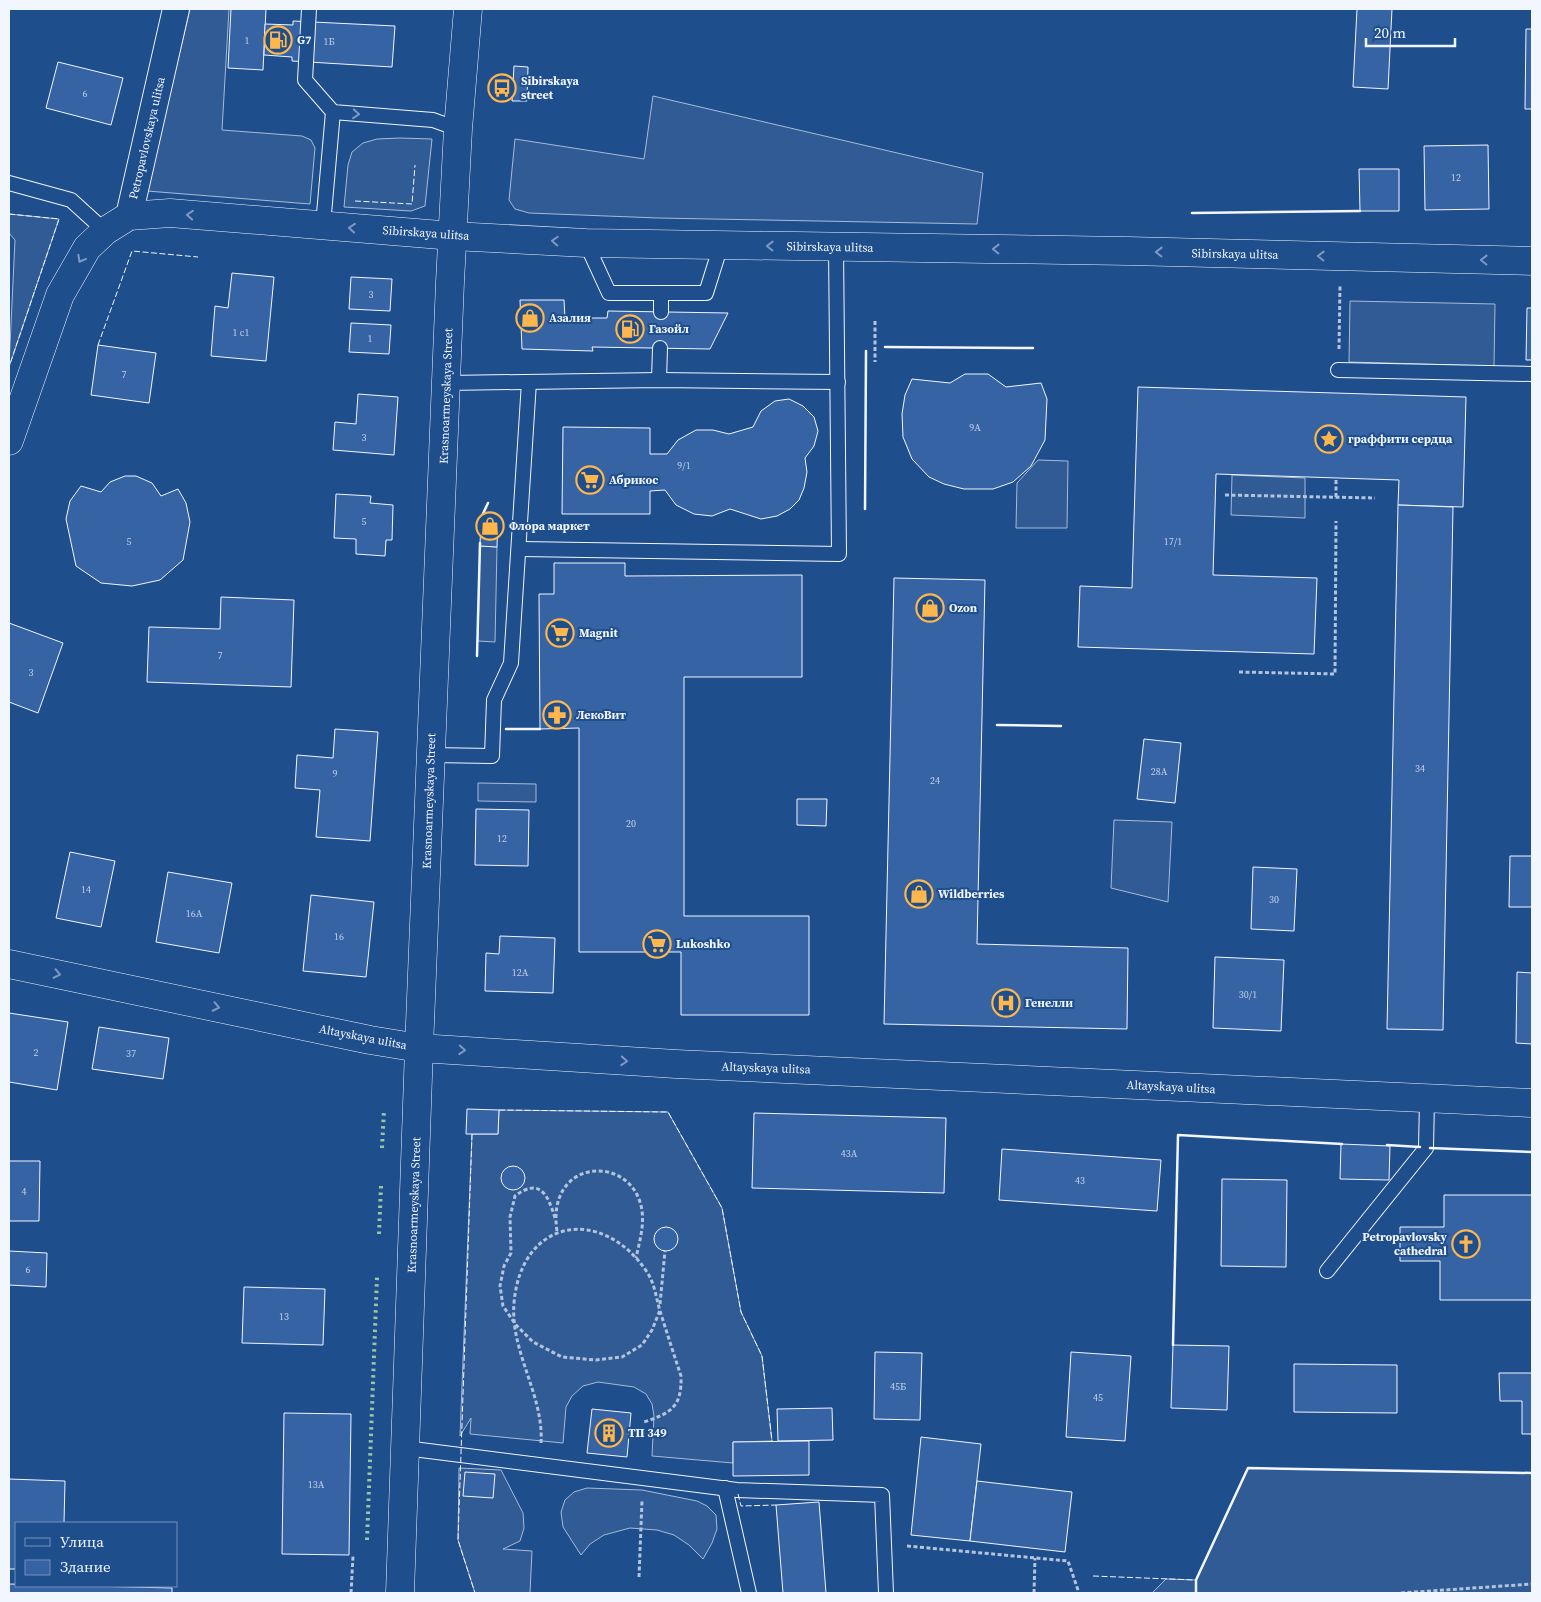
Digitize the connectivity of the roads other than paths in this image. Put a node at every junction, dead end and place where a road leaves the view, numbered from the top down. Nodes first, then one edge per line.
1 (176, 9) edge
2 (309, 9) edge
3 (468, 9) edge
4 (333, 112) junction
5 (458, 129) junction
6 (9, 183) edge
7 (130, 216) junction
8 (323, 226) junction
9 (105, 231) junction
10 (452, 236) junction
11 (586, 243) junction
12 (721, 245) junction
13 (836, 247) junction
14 (1532, 261) edge
15 (661, 294) junction
16 (661, 312) dead end
17 (660, 348) dead end
18 (1338, 370) road end
19 (1532, 374) edge
20 (660, 380) junction
21 (530, 382) junction
22 (838, 382) junction
23 (446, 383) junction
24 (14, 406) edge
25 (9, 441) edge
26 (520, 549) junction
27 (431, 755) junction
28 (9, 964) edge
29 (419, 1048) junction
30 (1426, 1100) junction
31 (1532, 1103) edge
32 (1327, 1271) dead end
33 (405, 1448) junction
34 (725, 1488) junction
35 (400, 1593) edge
36 (749, 1593) edge
37 (886, 1593) edge

1 - 7 street, Petropavlovskaya ulitsa
2 - 4 lane
3 - 5 main road, Krasnoarmeyskaya Street
4 -> 5 lane
4 - 8 lane
5 - 10 main road, Krasnoarmeyskaya Street
6 - 9 lane
8 -> 7 main road, Sibirskaya ulitsa
7 - 9 main road, Petropavlovskaya ulitsa
10 -> 8 main road, Sibirskaya ulitsa
9 -> 24 main road, Petropavlovskaya ulitsa
11 -> 10 main road, Sibirskaya ulitsa
10 - 23 main road, Krasnoarmeyskaya Street
11 - 12 main road, Sibirskaya ulitsa
11 - 15 lane
13 -> 12 main road, Sibirskaya ulitsa
12 - 15 lane
14 -> 13 main road, Sibirskaya ulitsa
13 - 22 lane
15 - 16 lane
17 - 20 lane
18 - 19 lane
20 - 21 lane
20 - 22 lane
21 - 23 lane
21 - 26 lane
22 - 26 lane
23 - 27 main road, Krasnoarmeyskaya Street
24 - 25 main road, Petropavlovskaya ulitsa
26 - 27 lane
27 - 29 main road, Krasnoarmeyskaya Street
28 -> 29 main road, Altayskaya ulitsa
29 -> 30 main road, Altayskaya ulitsa
29 - 33 main road, Krasnoarmeyskaya Street
30 - 31 main road, Altayskaya ulitsa
30 - 32 lane
33 - 34 lane
33 - 35 main road, Krasnoarmeyskaya Street
34 - 36 lane
34 - 37 lane

